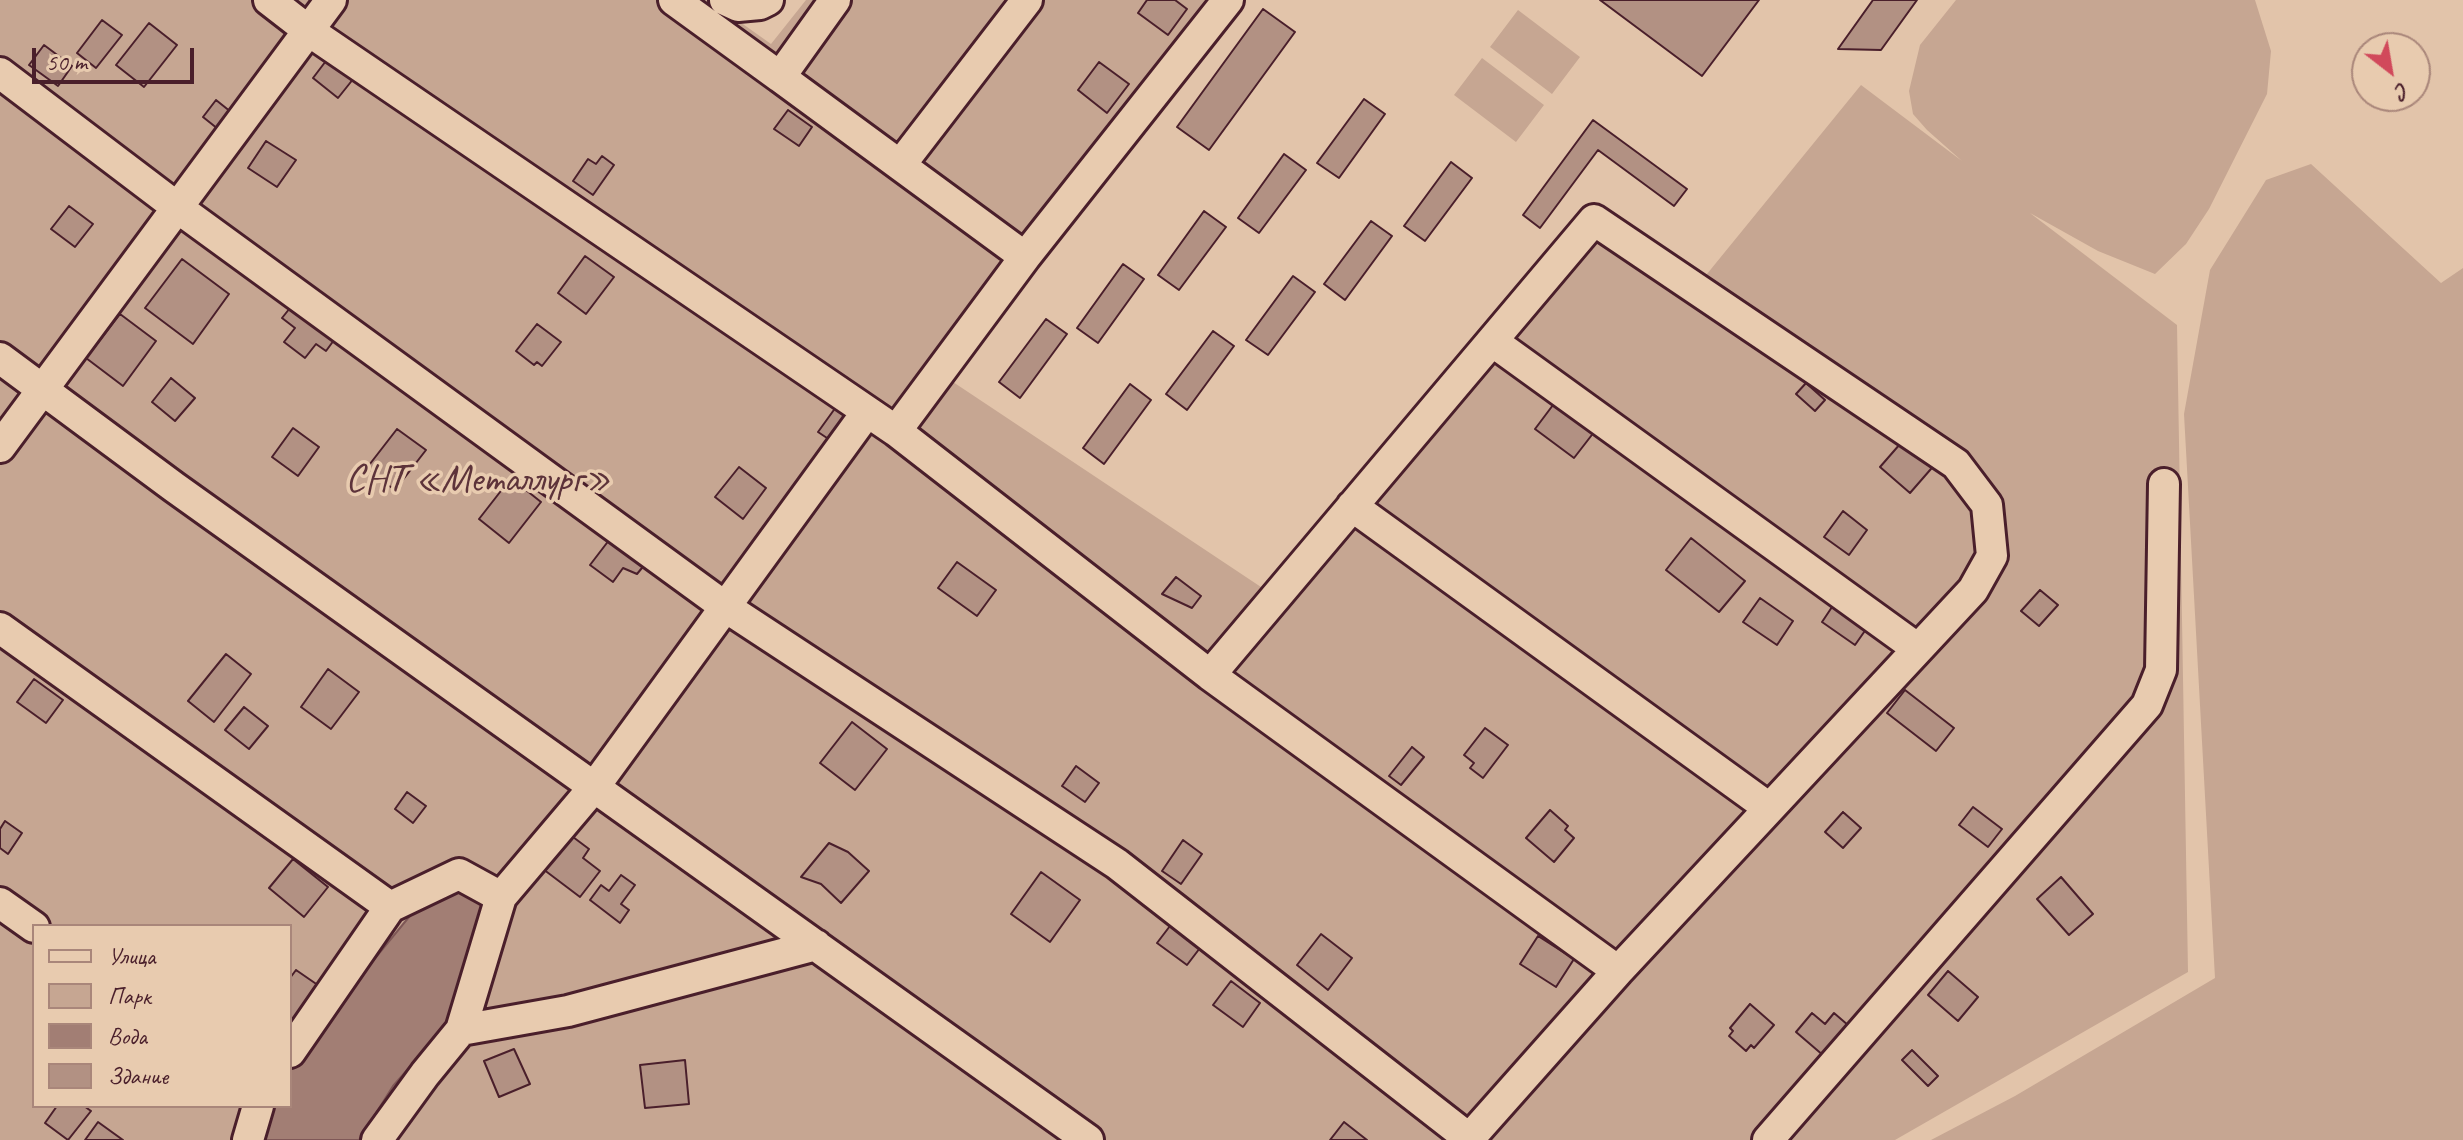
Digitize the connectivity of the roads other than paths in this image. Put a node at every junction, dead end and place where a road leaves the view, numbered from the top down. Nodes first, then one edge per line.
1 (269, 0) edge
2 (331, 0) edge
3 (674, 0) edge
4 (725, 0) edge
5 (768, 0) edge
6 (835, 0) edge
7 (1027, 0) edge
8 (1228, 0) edge
9 (309, 31) junction
10 (0, 73) edge
11 (780, 77) junction
12 (901, 164) junction
13 (178, 208) junction
14 (1025, 257) junction
15 (1492, 341) junction
16 (0, 358) edge
17 (43, 390) junction
18 (867, 412) junction
19 (896, 431) junction
20 (0, 447) edge
21 (2164, 484) dead end
22 (1352, 506) junction
23 (724, 606) junction
24 (0, 628) edge
25 (1918, 649) junction
26 (1210, 675) junction
27 (595, 786) junction
28 (1769, 808) junction
29 (501, 897) junction
30 (0, 903) edge
31 (390, 907) junction
32 (32, 926) edge
33 (816, 945) junction
34 (1618, 971) junction
35 (461, 1030) junction
36 (292, 1049) edge
37 (257, 1108) edge
38 (248, 1140) edge
39 (377, 1140) edge
40 (1088, 1140) edge
41 (1469, 1140) edge
42 (1768, 1140) edge

1 - 9 street
2 - 9 street
3 - 11 street
4 - 5 street
6 - 11 street
7 - 12 street
8 - 14 street
9 - 13 street
9 - 18 street
10 - 13 street
11 - 12 street
12 - 14 street
13 - 17 street
13 - 23 street
14 - 19 street
15 - 22 street
15 - 25 street
15 - 25 street
16 - 17 street
17 - 20 street
17 - 27 street
18 - 19 street
18 - 23 street
19 - 26 street
21 - 42 street
22 - 26 street
22 - 28 street
23 - 27 street
23 - 41 street
24 - 31 street
25 - 28 street
26 - 34 street
27 - 29 street
27 - 33 street
28 - 34 street
29 - 31 street
29 - 35 street
30 - 32 street
31 - 36 street
33 - 35 street
33 - 40 street
34 - 41 street
35 - 39 street
37 - 38 street

